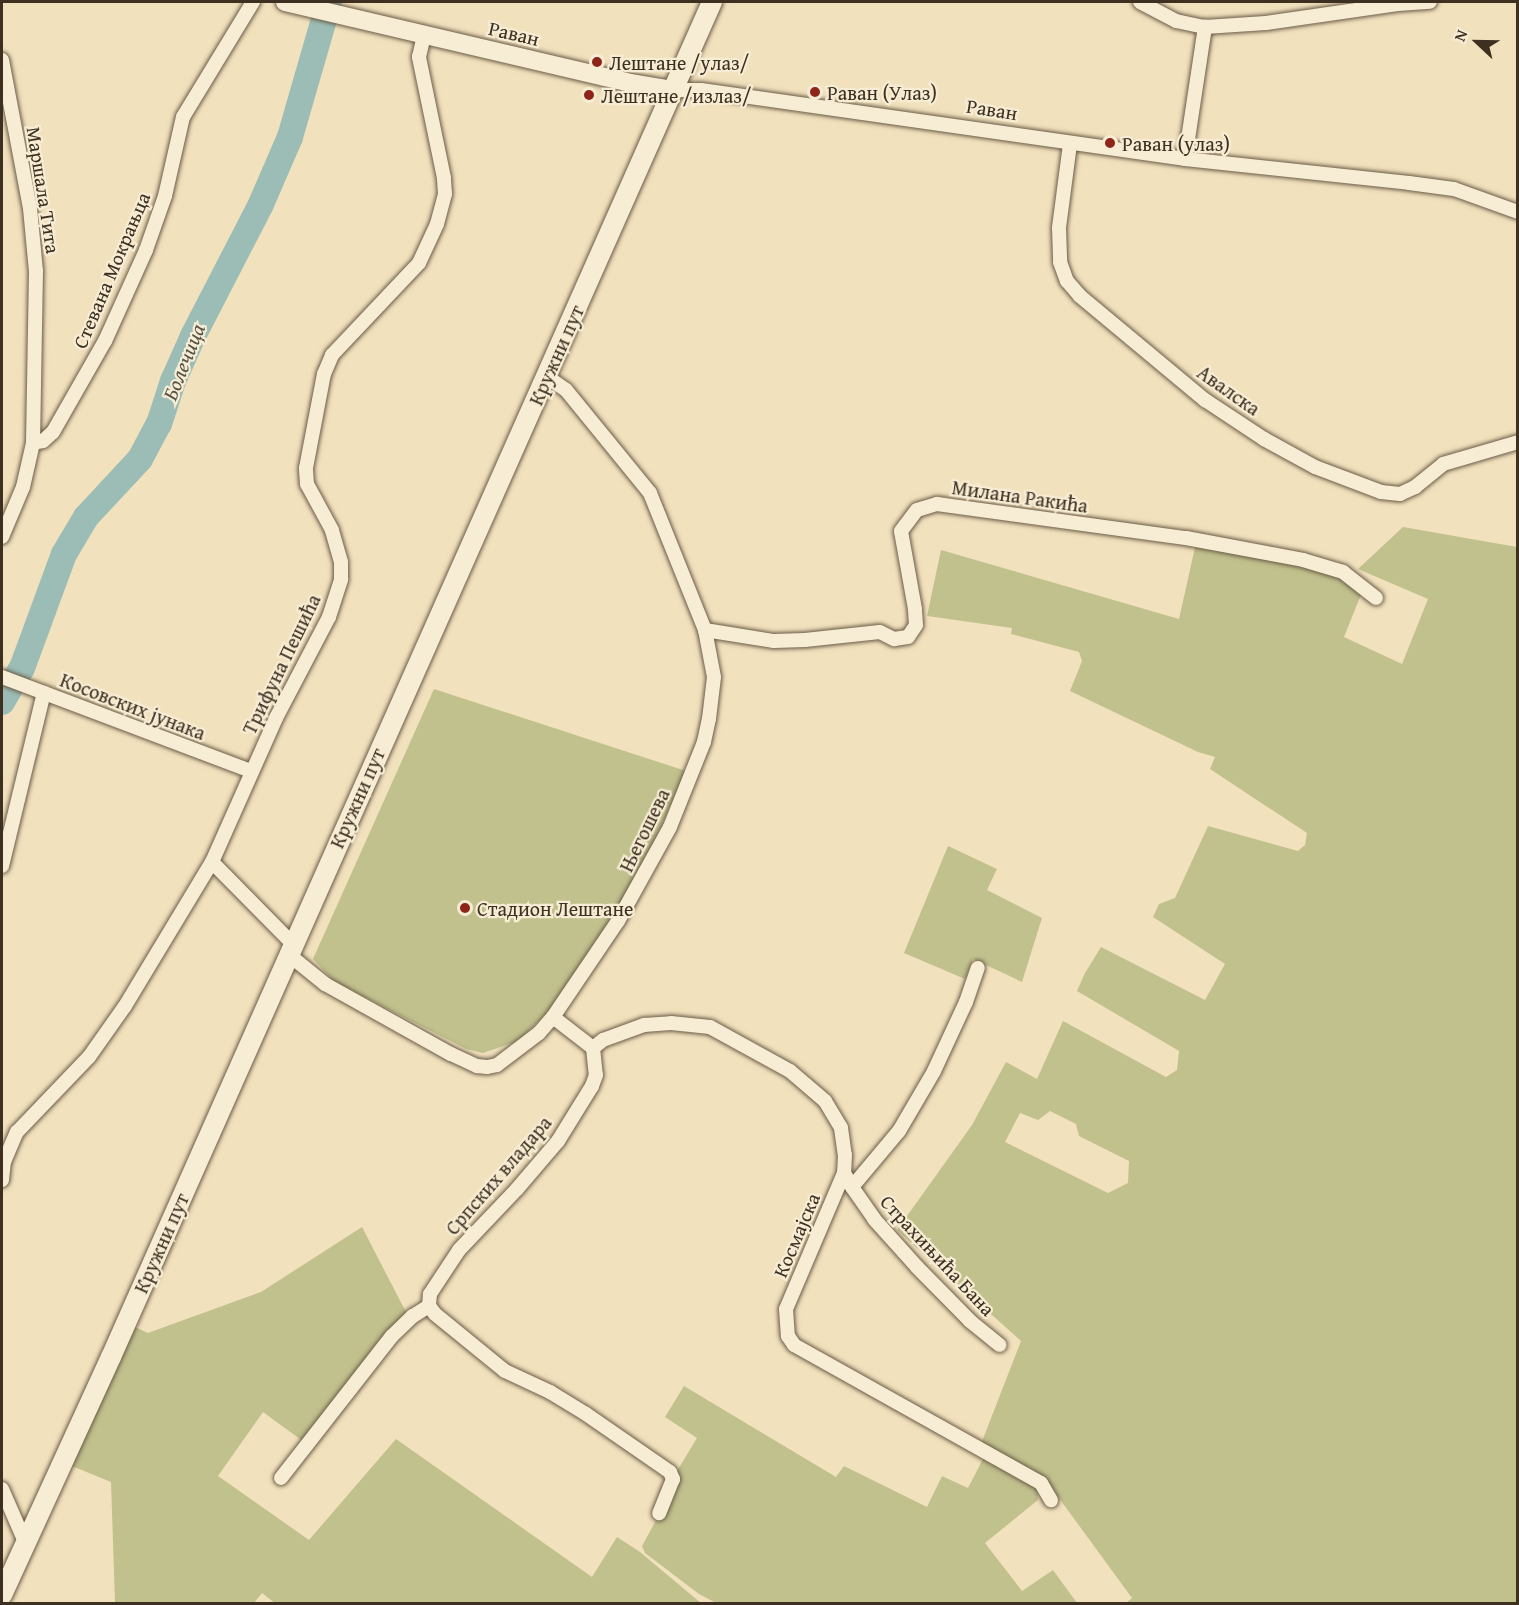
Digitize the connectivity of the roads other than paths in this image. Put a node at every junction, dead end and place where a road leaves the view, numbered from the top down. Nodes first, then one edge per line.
1 (253, 2) edge
2 (285, 2) edge
3 (712, 2) edge
4 (1140, 2) edge
5 (1430, 2) edge
6 (1204, 27) junction
7 (424, 35) junction
8 (2, 60) edge
9 (673, 90) junction
10 (1070, 144) junction
11 (1185, 159) junction
12 (1518, 212) edge
13 (546, 376) junction
14 (1518, 442) edge
15 (33, 443) junction
16 (2, 537) edge
17 (1376, 598) dead end
18 (705, 630) junction
19 (3, 677) edge
20 (44, 693) junction
21 (251, 771) junction
22 (212, 862) junction
23 (2, 867) edge
24 (291, 949) junction
25 (978, 968) dead end
26 (553, 1017) junction
27 (593, 1048) junction
28 (3, 1162) edge
29 (844, 1173) junction
30 (2, 1180) edge
31 (852, 1186) junction
32 (429, 1306) junction
33 (1000, 1345) dead end
34 (281, 1478) dead end
35 (2, 1489) edge
36 (1051, 1500) dead end
37 (659, 1513) dead end
38 (25, 1542) junction
39 (2, 1595) edge

1 - 15 street, Стевана Мокрањца
2 - 7 street, Раван
3 - 9 main road, Кружни пут
4 - 6 street
5 - 6 street
6 - 11 street
7 - 9 street, Раван
7 - 21 street, Трифуна Пешића
8 - 15 street, Маршала Тита
9 - 10 street, Раван
9 - 13 main road, Кружни пут
10 - 11 street, Раван
10 - 14 street, Авалска
11 - 12 street, Раван
13 - 18 street, Његошева
13 - 24 main road, Кружни пут
15 - 16 street, Маршала Тита
17 - 18 street, Милана Ракића
18 - 26 street, Његошева
19 - 20 street, Косовских јунака
20 - 21 street, Косовских јунака
20 - 23 street
21 - 22 street, Трифуна Пешића
22 - 24 street, Његошева
22 - 28 street, Трифуна Пешића
24 - 26 street, Његошева
24 - 38 main road, Кружни пут
25 - 31 street
26 - 27 street
27 - 29 street, Космајска
27 - 32 street, Српских владара
28 - 30 street, Трифуна Пешића
29 - 31 street, Страхињића Бана
29 - 36 street, Космајска
31 - 33 street, Страхињића Бана
32 - 34 street
32 - 37 street
35 - 38 street
38 - 39 main road, Кружни пут

